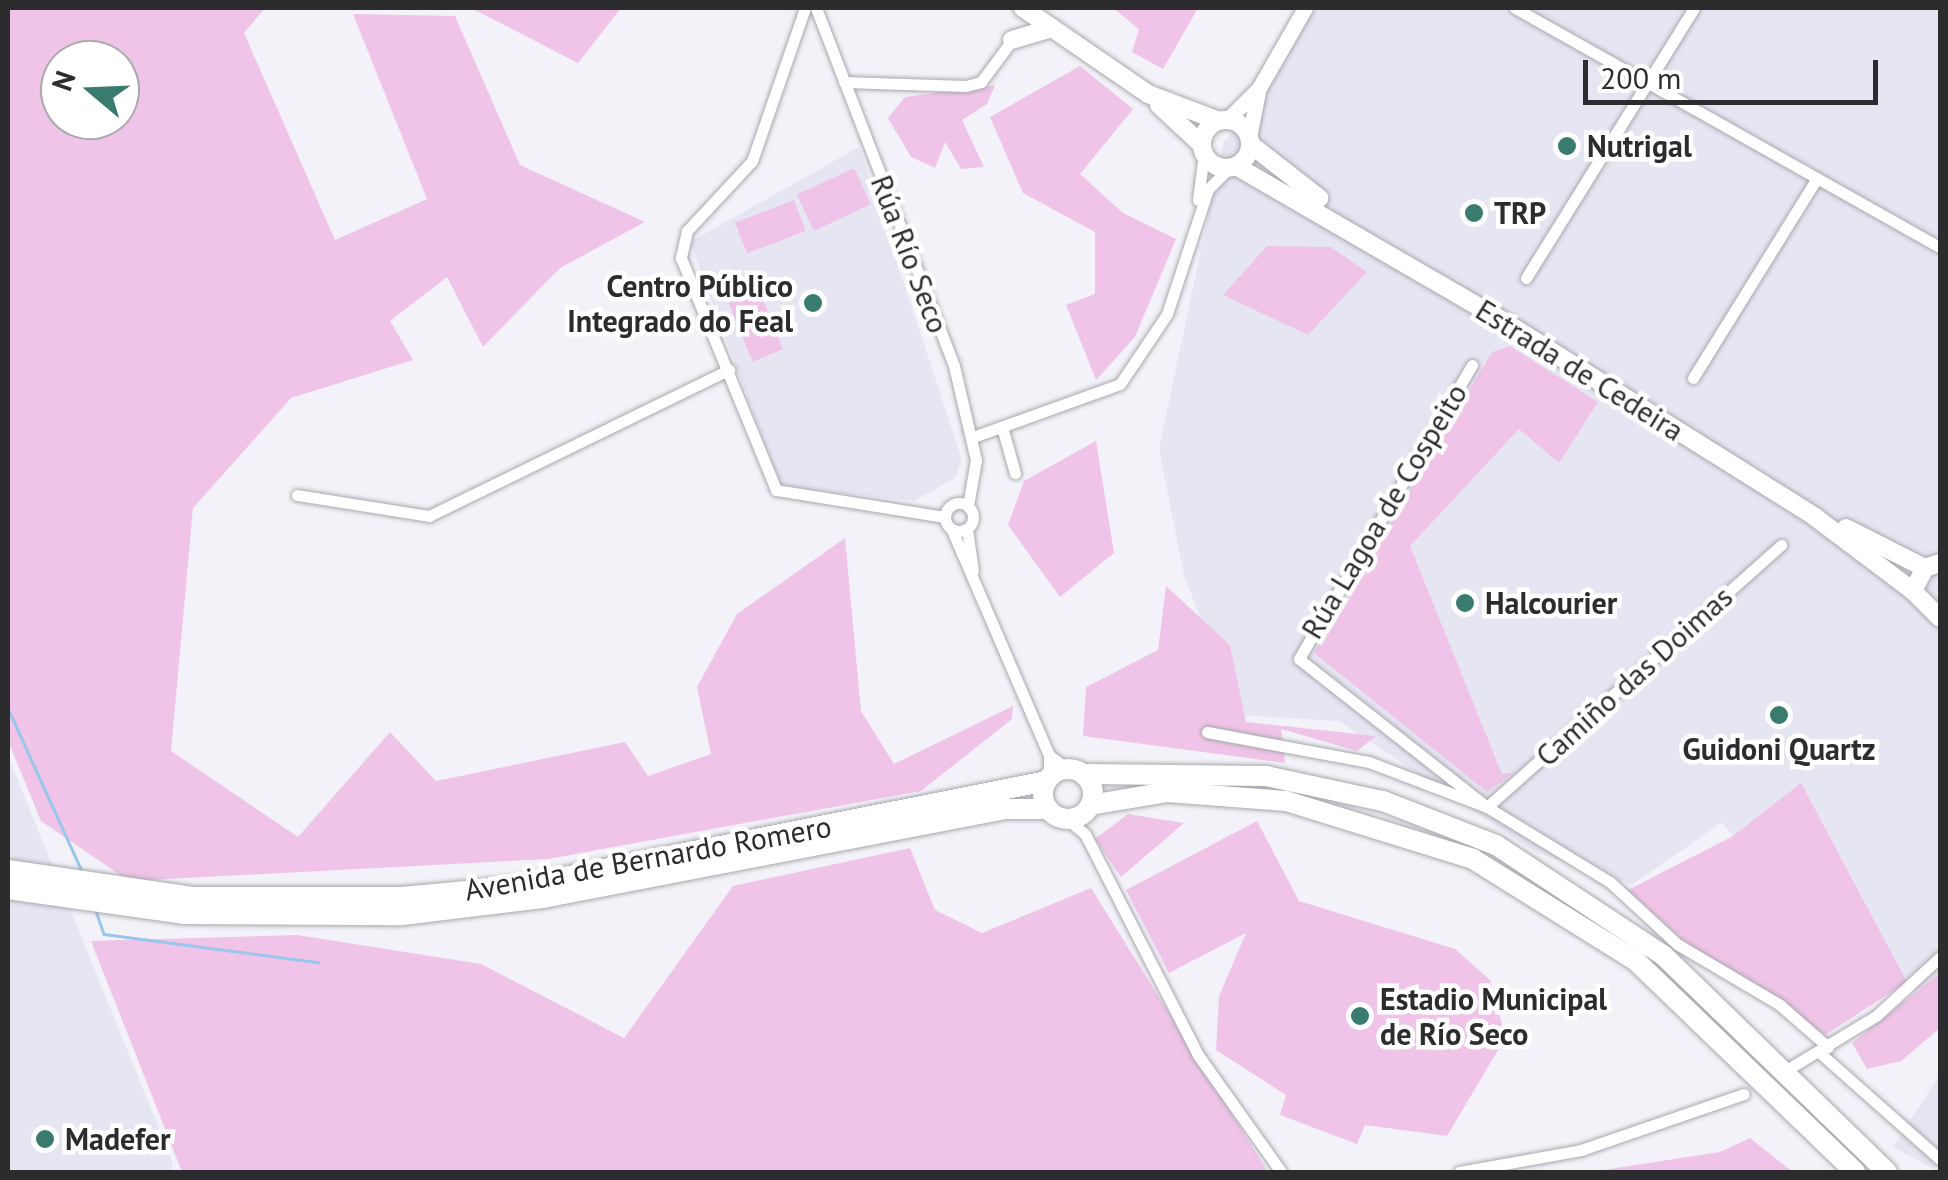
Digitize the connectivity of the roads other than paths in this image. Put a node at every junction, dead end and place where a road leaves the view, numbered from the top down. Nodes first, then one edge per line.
1 (805, 8) edge
2 (816, 8) edge
3 (1305, 8) edge
4 (1515, 8) edge
5 (1694, 8) edge
6 (1022, 9) edge
7 (1052, 28) junction
8 (1012, 40) junction
9 (844, 82) junction
10 (1646, 82) junction
11 (884, 86) junction
12 (1259, 88) junction
13 (1148, 94) junction
14 (852, 103) junction
15 (1223, 120) junction
16 (1250, 140) junction
17 (1203, 149) junction
18 (1232, 167) junction
19 (1816, 180) junction
20 (1192, 244) junction
21 (1940, 246) edge
22 (1526, 278) dead end
23 (1472, 365) dead end
24 (729, 370) junction
25 (1693, 378) dead end
26 (1002, 427) junction
27 (973, 437) junction
28 (1014, 472) dead end
29 (297, 495) dead end
30 (968, 506) junction
31 (944, 517) junction
32 (967, 529) junction
33 (952, 530) junction
34 (1781, 545) dead end
35 (1933, 565) edge
36 (1913, 591) junction
37 (978, 594) junction
38 (1940, 618) edge
39 (1207, 732) dead end
40 (1061, 776) junction
41 (1486, 806) junction
42 (1073, 811) junction
43 (8, 870) edge
44 (8, 889) edge
45 (1940, 957) edge
46 (1824, 1050) junction
47 (1793, 1066) dead end
48 (1744, 1094) dead end
49 (1940, 1159) edge
50 (1281, 1172) edge
51 (1458, 1172) edge
52 (1854, 1172) edge
53 (1887, 1172) edge

1 - 24 street
2 - 9 street, Rúa Río Seco
3 - 12 main road
4 - 10 street
5 - 10 street
6 - 7 main road
6 - 8 main road
7 - 8 main road
7 - 13 main road
8 - 11 street
9 - 11 street
9 - 14 street, Rúa Río Seco
10 - 19 street
10 - 22 street
11 - 14 street
12 - 15 main road
12 - 16 main road
13 - 15 main road
13 - 17 main road
14 - 27 street, Rúa Río Seco
15 - 16 main road, Estrada de Cedeira
15 - 17 main road
16 - 18 main road
16 - 35 main road, Estrada de Cedeira
17 - 18 main road, Estrada de Cedeira
17 - 20 street
18 - 20 street
18 - 36 main road, Estrada de Cedeira
19 - 21 street
19 - 25 street
20 - 26 street
23 - 41 street, Rúa Lagoa de Cospeito
24 - 29 street
24 - 31 street
26 - 27 street
26 - 28 street
27 - 30 street, Rúa Río Seco
30 - 31 street
30 - 32 street, Rúa Río Seco
31 - 33 street
32 - 33 street
32 - 37 street, Rúa Río Seco
33 - 37 street
34 - 41 street, Camiño das Doimas
35 - 36 main road
36 - 38 main road, Estrada de Cedeira
37 - 40 street
39 - 41 street
40 - 42 highway
40 - 42 highway
40 - 43 highway, Avenida de Bernardo Romero
40 - 53 highway, Avenida de Bernardo Romero
41 - 46 street
42 - 44 highway, Avenida de Bernardo Romero
42 - 50 street
42 - 52 highway, Avenida de Bernardo Romero
45 - 46 street
46 - 47 street
46 - 49 street
48 - 51 street

